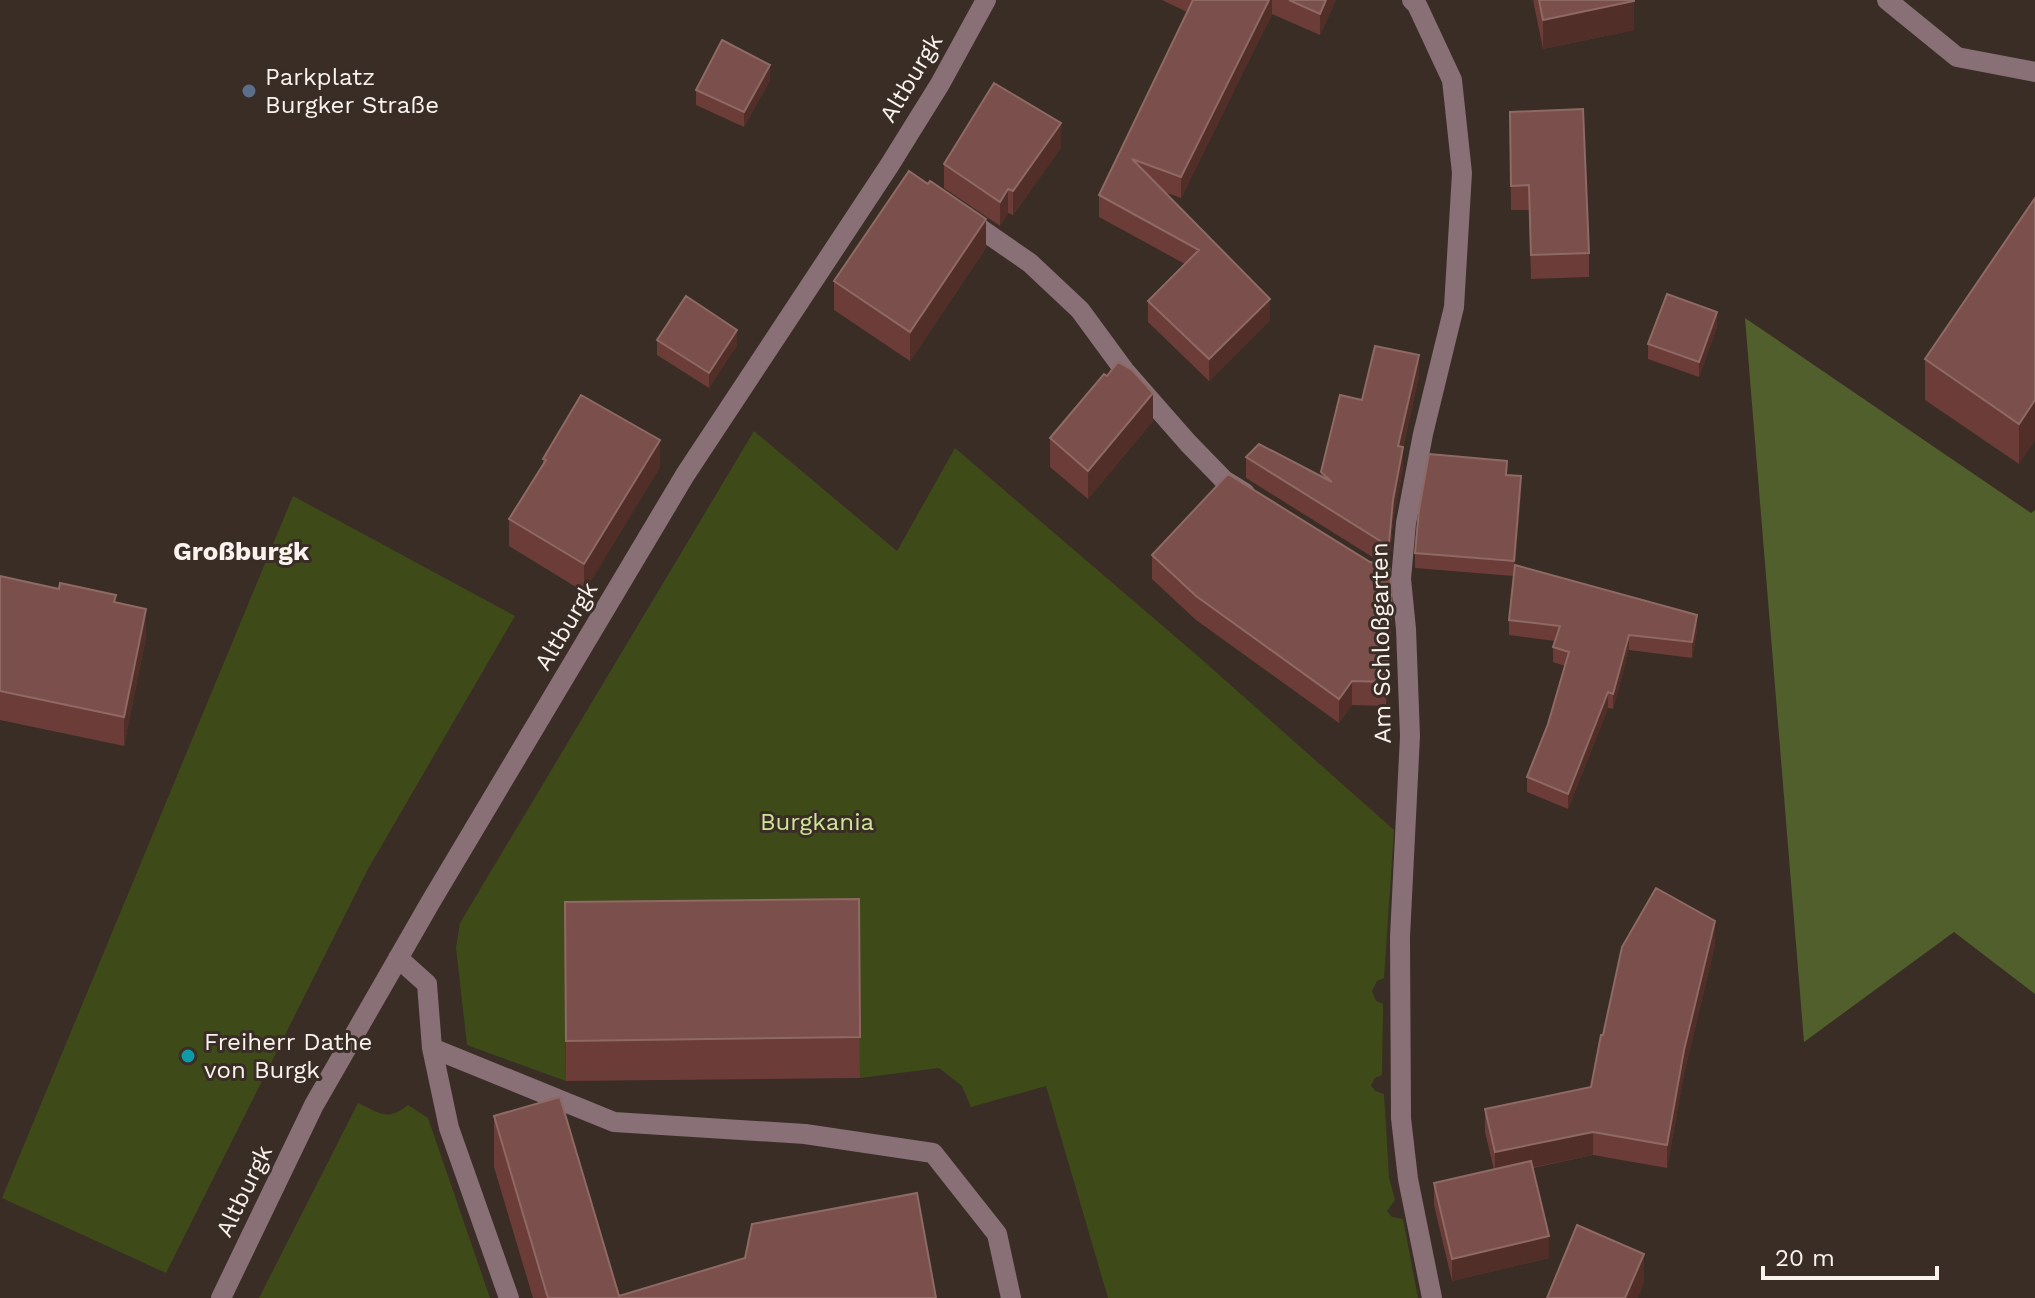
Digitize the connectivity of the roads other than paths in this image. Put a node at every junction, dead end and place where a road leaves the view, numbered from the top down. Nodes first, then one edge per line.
1 (986, 0) edge
2 (1412, 0) edge
3 (1887, 0) edge
4 (2035, 72) edge
5 (889, 166) junction
6 (907, 178) edge
7 (953, 210) edge
8 (1263, 504) edge
9 (1377, 575) edge
10 (1401, 579) junction
11 (398, 958) junction
12 (432, 1048) junction
13 (221, 1298) edge
14 (509, 1298) edge
15 (1011, 1298) edge
16 (1432, 1298) edge

1 - 5 street, Altburgk
2 - 10 street, Am Schloßgarten
3 - 4 street
5 - 6 street
5 - 11 street, Altburgk
7 - 8 street
9 - 10 street
10 - 16 street, Am Schloßgarten
11 - 12 street
11 - 13 street, Altburgk
12 - 14 street
12 - 15 street

